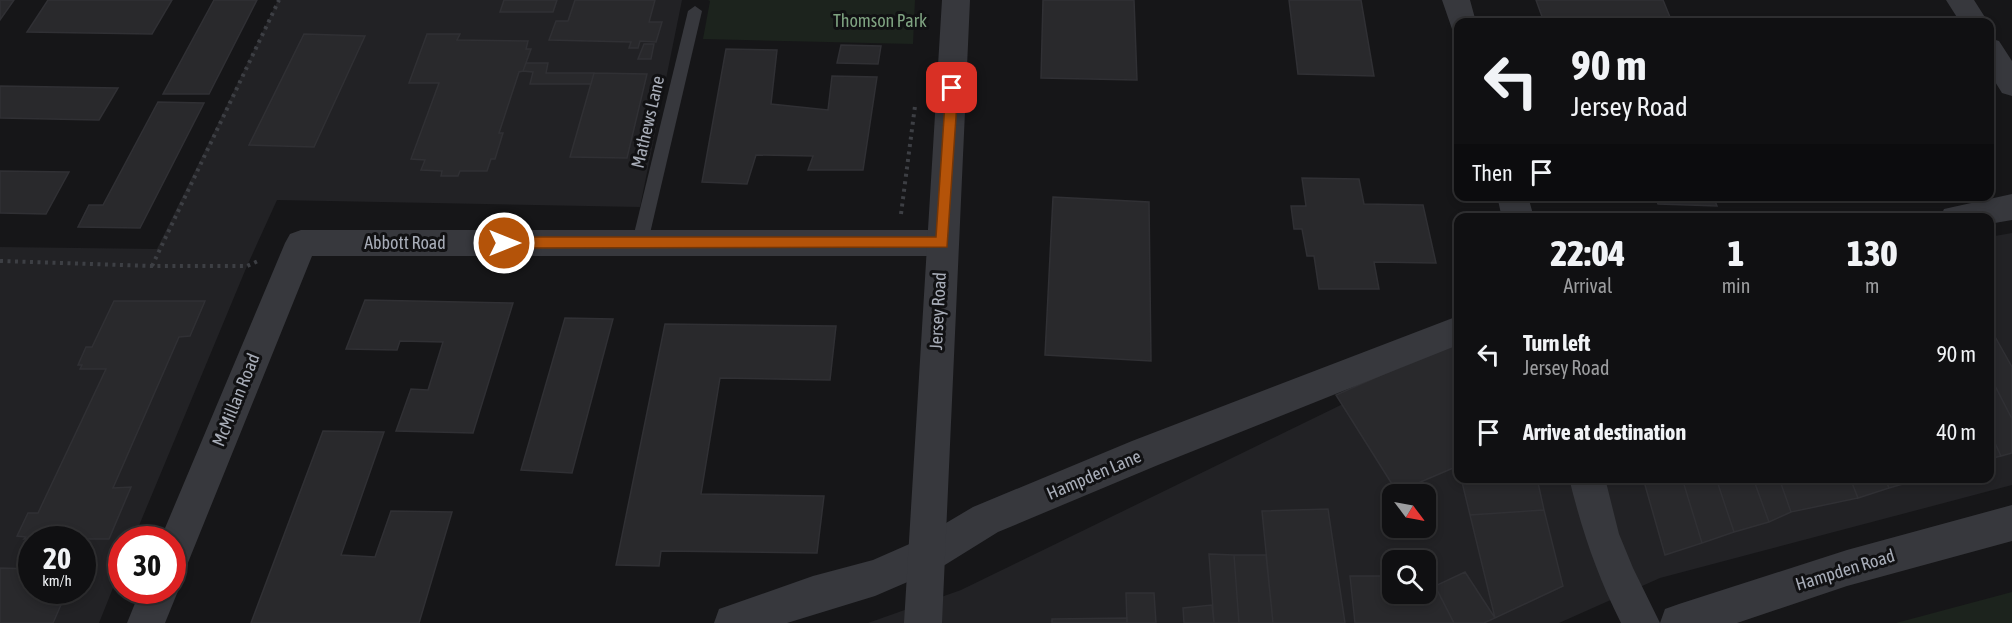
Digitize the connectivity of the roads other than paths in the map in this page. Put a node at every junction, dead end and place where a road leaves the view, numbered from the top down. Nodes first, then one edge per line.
1 (956, 0) edge
2 (1456, 0) edge
3 (1960, 0) edge
4 (695, 11) dead end
5 (1461, 18) edge
6 (1971, 18) edge
7 (1994, 56) edge
8 (2012, 86) edge
9 (2012, 207) edge
10 (1981, 213) edge
11 (640, 242) junction
12 (301, 243) joint
13 (942, 243) junction
14 (1454, 332) edge
15 (1588, 483) edge
16 (2012, 523) edge
17 (185, 526) edge
18 (927, 555) junction
19 (154, 604) edge
20 (146, 623) edge
21 (733, 623) edge
22 (923, 623) edge
23 (1641, 623) edge
24 (1679, 623) edge

1 - 13 street, Jersey Road
2 - 5 street
3 - 6 street
4 - 11 lane, Mathews Lane
7 - 8 street
9 - 10 street
11 - 12 street, Abbott Road
11 - 13 street, Abbott Road
12 - 17 street, McMillan Road
13 - 18 street, Jersey Road
14 - 18 street, Hampden Lane
15 - 23 street
16 - 24 street, Hampden Road
18 - 21 street, Hampden Lane
18 - 22 street, Jersey Road
19 - 20 street

